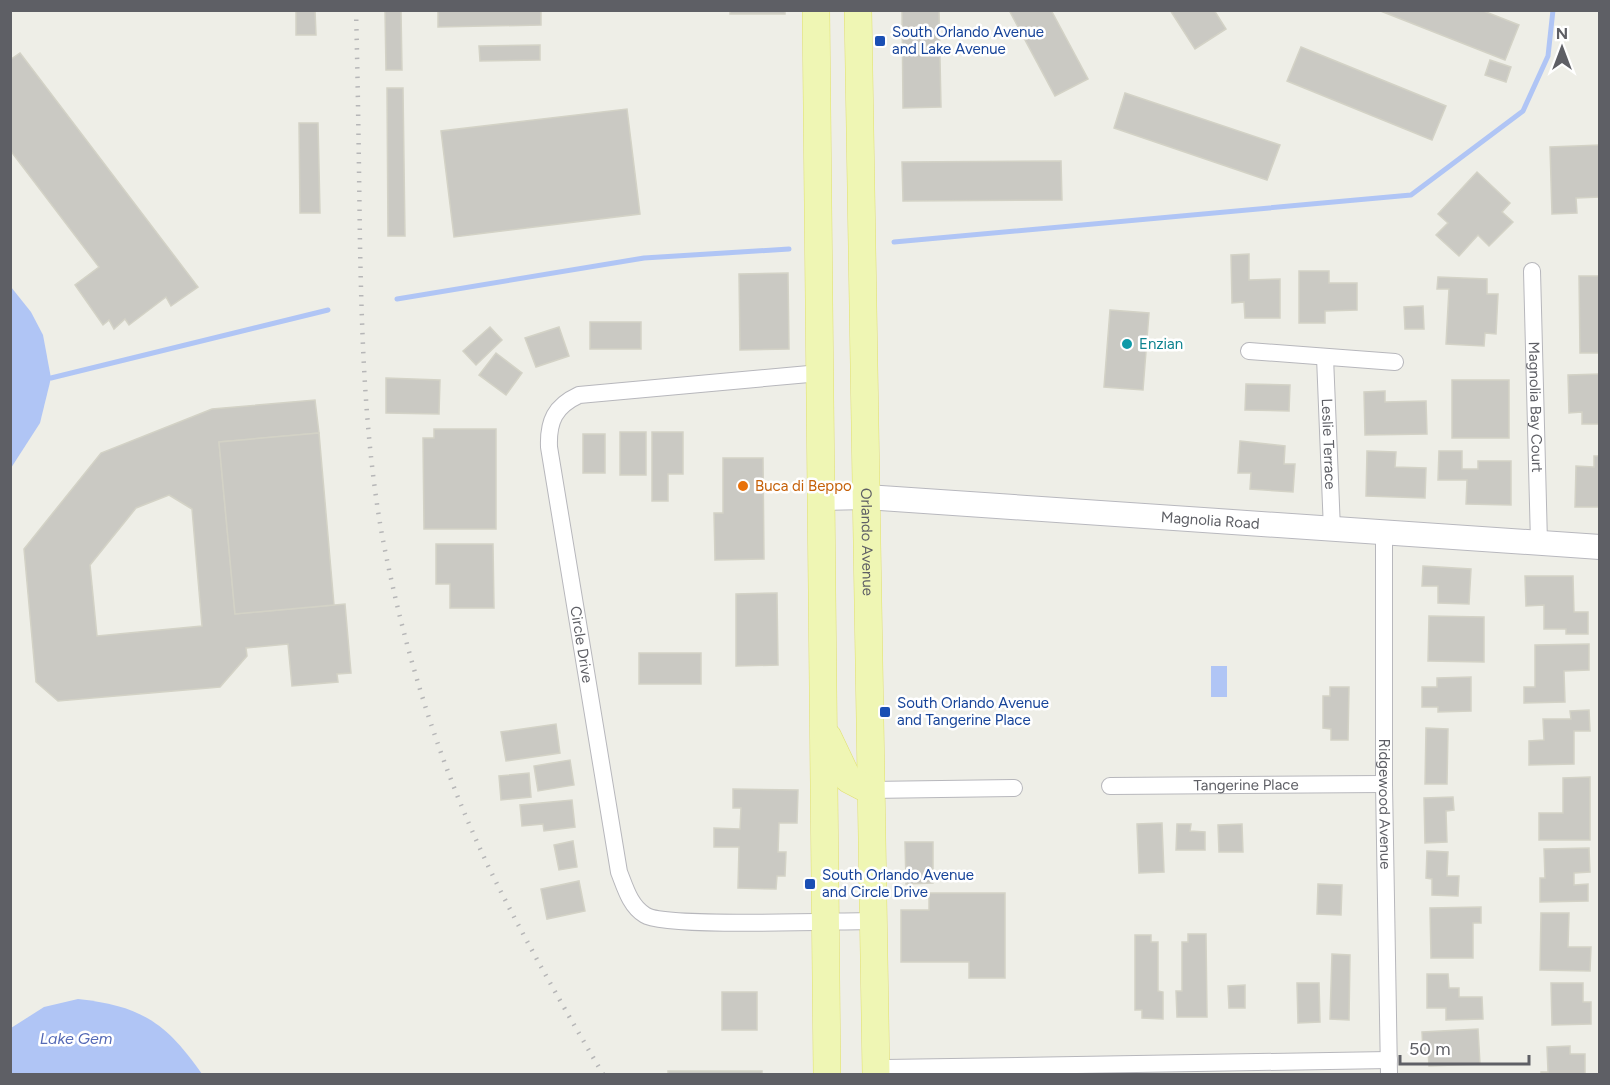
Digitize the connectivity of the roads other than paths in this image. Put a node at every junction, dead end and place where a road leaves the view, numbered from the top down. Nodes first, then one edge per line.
1 (816, 10) edge
2 (858, 10) edge
3 (1532, 271) dead end
4 (1249, 351) dead end
5 (1325, 357) junction
6 (1395, 362) dead end
7 (820, 373) junction
8 (866, 497) junction
9 (820, 498) junction
10 (1332, 530) junction
11 (1384, 534) junction
12 (1539, 543) junction
13 (1599, 548) edge
14 (823, 724) junction
15 (1384, 784) junction
16 (1110, 786) dead end
17 (1014, 788) dead end
18 (869, 790) junction
19 (824, 921) junction
20 (871, 921) junction
21 (1389, 1067) edge
22 (882, 1072) edge
23 (827, 1074) edge

1 - 7 main road
2 - 8 main road, Orlando Avenue
3 - 12 street, Magnolia Bay Court
4 - 5 street
5 - 6 street
5 - 10 street, Leslie Terrace
7 - 9 main road
7 - 19 street, Circle Drive
8 - 9 street, Magnolia Road
8 - 10 street, Magnolia Road
8 - 18 main road, Orlando Avenue
9 - 14 main road
10 - 11 street, Magnolia Road
11 - 12 street, Magnolia Road
11 - 15 street, Ridgewood Avenue
12 - 13 street, Magnolia Road
14 - 18 main road
14 - 19 main road
15 - 16 street, Tangerine Place
15 - 21 street, Ridgewood Avenue
17 - 18 street
18 - 20 main road, Orlando Avenue
19 - 20 street, Circle Drive
19 - 23 main road
20 - 22 main road, Orlando Avenue
21 - 22 street

